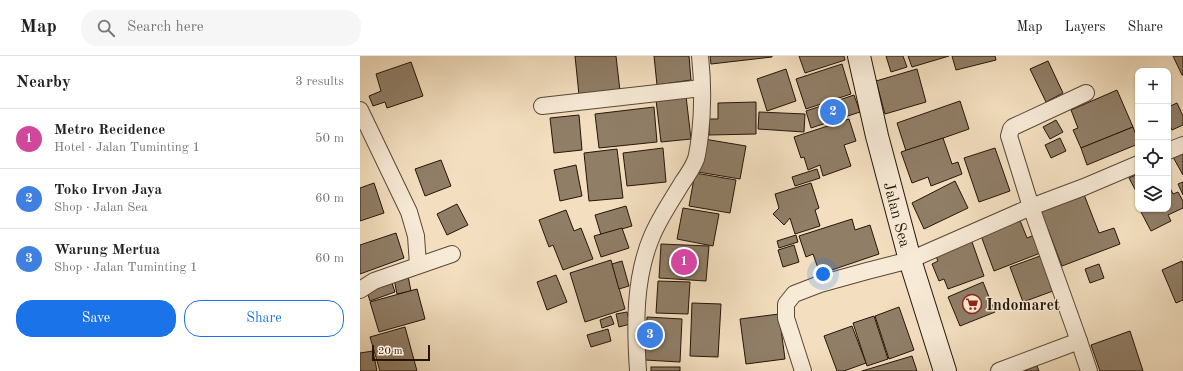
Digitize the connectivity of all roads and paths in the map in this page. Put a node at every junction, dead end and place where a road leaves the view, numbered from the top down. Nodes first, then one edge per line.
1 (700, 56) edge
2 (860, 56) edge
3 (702, 88) junction
4 (1086, 94) dead end
5 (542, 106) dead end
6 (360, 110) edge
7 (1183, 145) edge
8 (1171, 150) edge
9 (1135, 165) edge
10 (1032, 207) junction
11 (452, 254) dead end
12 (910, 260) junction
13 (418, 265) junction
14 (360, 290) edge
15 (1079, 341) junction
16 (638, 371) edge
17 (803, 371) edge
18 (944, 371) edge
19 (999, 371) edge
20 (1089, 371) edge

1 - 3 street
2 - 12 main road, Jalan Sea
3 - 5 street
3 - 16 street
4 - 10 street
6 - 13 street
7 - 8 street
9 - 10 street
10 - 12 street
10 - 15 street
11 - 13 street
12 - 17 street
12 - 18 main road, Jalan Sea
13 - 14 street
15 - 19 street
15 - 20 street

